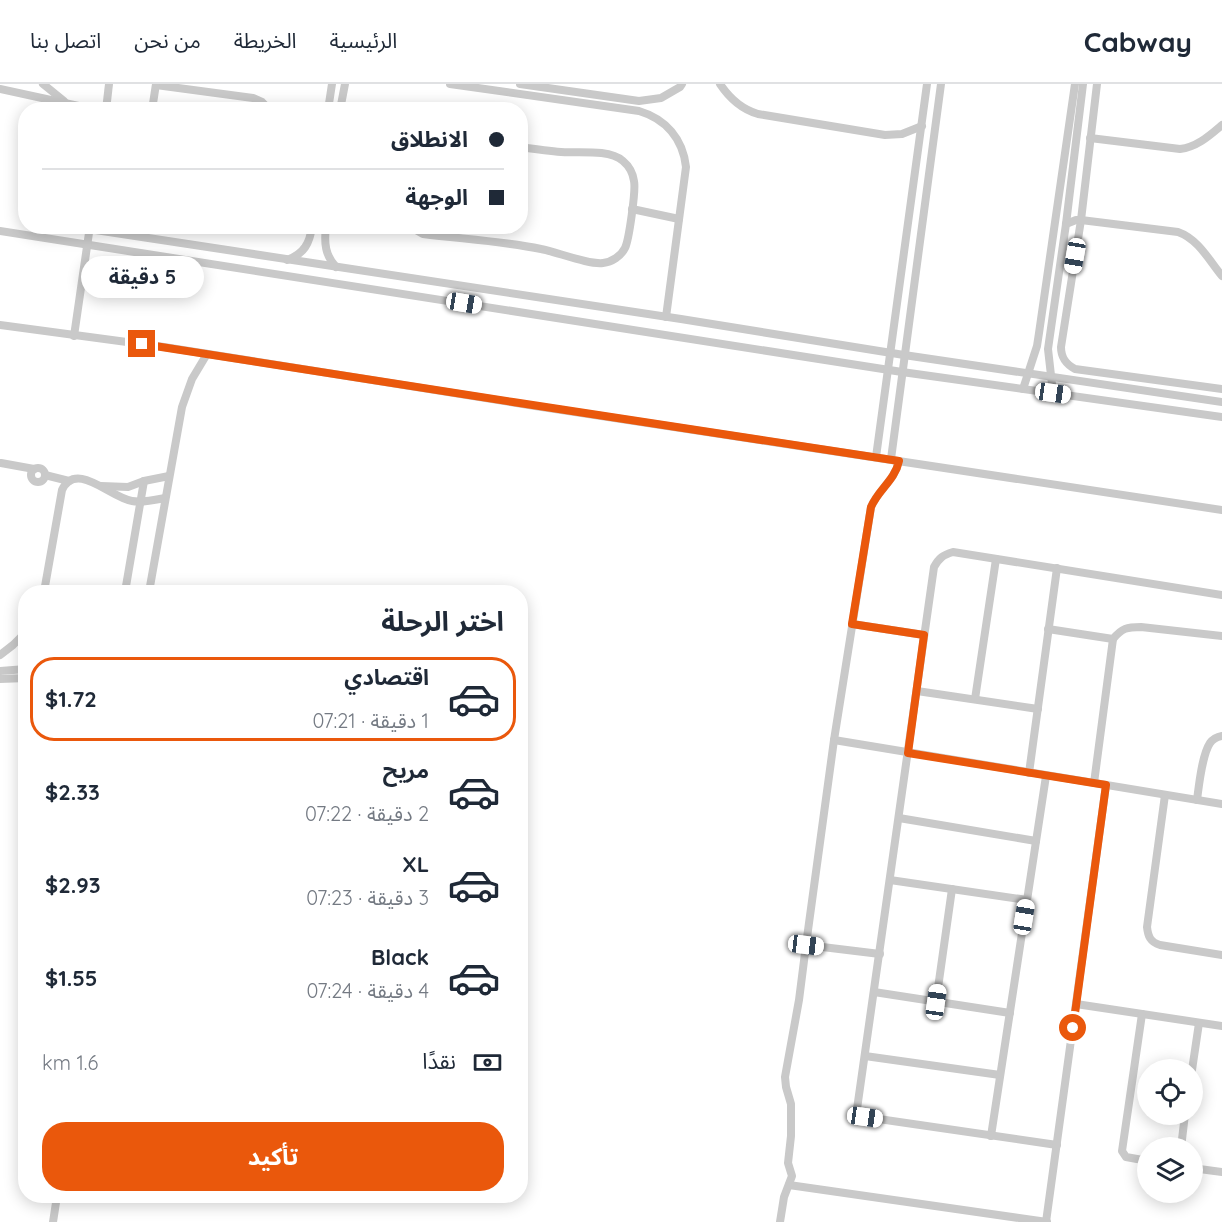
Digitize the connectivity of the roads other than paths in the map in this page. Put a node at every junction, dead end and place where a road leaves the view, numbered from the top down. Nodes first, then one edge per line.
1 (43, 84) edge
2 (109, 84) edge
3 (156, 84) edge
4 (332, 84) edge
5 (345, 84) edge
6 (450, 84) edge
7 (520, 84) edge
8 (682, 84) edge
9 (720, 84) edge
10 (941, 84) edge
11 (1075, 84) edge
12 (1083, 84) edge
13 (1097, 84) edge
14 (925, 86) edge
15 (0, 89) edge
16 (62, 102) edge
17 (66, 102) edge
18 (107, 102) edge
19 (153, 102) edge
20 (262, 102) edge
21 (329, 102) edge
22 (342, 102) edge
23 (1222, 125) edge
24 (922, 126) junction
25 (1090, 138) junction
26 (528, 148) edge
27 (1063, 174) junction
28 (1072, 176) junction
29 (1069, 205) junction
30 (632, 209) junction
31 (679, 219) junction
32 (1081, 220) junction
33 (1066, 224) junction
34 (0, 231) edge
35 (18, 234) edge
36 (19, 234) edge
37 (88, 234) edge
38 (126, 234) edge
39 (311, 234) edge
40 (325, 234) edge
41 (423, 234) edge
42 (87, 245) junction
43 (905, 246) junction
44 (919, 247) junction
45 (287, 260) junction
46 (336, 267) junction
47 (1222, 276) edge
48 (666, 317) junction
49 (0, 325) edge
50 (74, 336) junction
51 (890, 353) junction
52 (207, 354) junction
53 (904, 356) junction
54 (887, 369) junction
55 (902, 372) junction
56 (1028, 374) junction
57 (1051, 377) junction
58 (1023, 389) junction
59 (1222, 389) edge
60 (1053, 393) junction
61 (1220, 402) edge
62 (1222, 417) edge
63 (876, 457) junction
64 (895, 460) junction
65 (1, 463) edge
66 (169, 476) junction
67 (69, 481) junction
68 (144, 481) junction
69 (100, 486) junction
70 (165, 498) junction
71 (140, 501) junction
72 (1222, 510) edge
73 (996, 559) junction
74 (1057, 568) junction
75 (45, 585) edge
76 (126, 585) edge
77 (150, 585) edge
78 (1222, 595) edge
79 (852, 624) junction
80 (1048, 629) junction
81 (924, 635) junction
82 (1222, 636) edge
83 (1113, 639) junction
84 (18, 640) edge
85 (0, 655) edge
86 (18, 670) edge
87 (0, 671) edge
88 (18, 678) edge
89 (0, 679) edge
90 (917, 691) junction
91 (975, 699) junction
92 (1038, 709) junction
93 (1222, 736) edge
94 (834, 740) junction
95 (908, 753) junction
96 (1029, 773) junction
97 (1046, 776) junction
98 (1094, 783) junction
99 (1106, 785) junction
100 (1165, 795) junction
101 (1197, 800) junction
102 (1222, 804) edge
103 (899, 818) junction
104 (1036, 841) junction
105 (890, 880) junction
106 (952, 889) junction
107 (1027, 900) junction
108 (806, 945) junction
109 (880, 954) junction
110 (1222, 955) edge
111 (874, 992) junction
112 (936, 1002) junction
113 (1076, 1004) junction
114 (1010, 1012) junction
115 (1142, 1014) junction
116 (1199, 1023) junction
117 (1222, 1026) edge
118 (865, 1056) junction
119 (1194, 1059) edge
120 (1000, 1075) junction
121 (991, 1136) junction
122 (1057, 1145) junction
123 (1137, 1159) edge
124 (1203, 1169) edge
125 (1222, 1172) edge
126 (789, 1185) junction
127 (56, 1203) edge
128 (53, 1222) edge
129 (780, 1222) edge
130 (1046, 1222) edge

1 - 17 street
2 - 18 street
3 - 19 street
3 - 20 street
4 - 21 street
5 - 22 street
6 - 31 street
7 - 8 street
9 - 24 street
10 - 44 street
11 - 27 street
12 - 28 street
13 - 25 street
14 - 24 street
15 - 16 street
23 - 25 street
24 - 43 street
25 - 32 street
26 - 30 street
27 - 28 street
27 - 56 street
28 - 29 street
29 - 32 street
29 - 33 street
30 - 31 street
30 - 41 street
31 - 48 street
32 - 33 street
32 - 47 street
32 - 59 street
33 - 57 street
34 - 35 street
36 - 42 street
37 - 42 street
38 - 45 street
39 - 45 street
40 - 46 street
42 - 50 street
42 - 54 street
43 - 44 street
43 - 51 street
44 - 53 street
45 - 46 street
46 - 48 street
48 - 51 street
49 - 50 street
50 - 52 street
51 - 53 street
51 - 54 street
52 - 63 street
52 - 66 street
53 - 55 street
53 - 56 street
54 - 55 street
54 - 63 street
55 - 58 street
55 - 64 street
56 - 57 street
56 - 58 street
57 - 60 street
57 - 61 street
58 - 60 street
59 - 61 street
60 - 62 street
63 - 64 street
64 - 72 street
64 - 79 street
65 - 67 street
66 - 68 street
66 - 70 street
67 - 69 street
67 - 75 street
68 - 69 street
68 - 71 street
69 - 71 street
70 - 71 street
70 - 77 street
71 - 76 street
73 - 74 street
73 - 81 street
73 - 91 street
74 - 78 street
74 - 80 street
79 - 81 street
79 - 94 street
80 - 83 street
80 - 92 street
81 - 90 street
82 - 83 street
83 - 98 street
84 - 85 street
86 - 87 street
88 - 89 street
90 - 91 street
90 - 95 street
91 - 92 street
92 - 96 street
93 - 101 street
94 - 95 street
94 - 108 street
95 - 96 street
95 - 103 street
96 - 97 street
97 - 98 street
97 - 104 street
98 - 99 street
99 - 100 street
99 - 113 street
100 - 101 street
100 - 110 street
101 - 102 street
103 - 104 street
103 - 105 street
104 - 107 street
105 - 106 street
105 - 109 street
106 - 107 street
106 - 112 street
107 - 114 street
108 - 109 street
108 - 126 street
109 - 111 street
111 - 112 street
111 - 118 street
112 - 114 street
113 - 115 street
113 - 122 street
114 - 120 street
115 - 116 street
115 - 123 street
116 - 117 street
116 - 119 street
118 - 120 street
118 - 121 street
120 - 121 street
121 - 122 street
122 - 130 street
124 - 125 street
126 - 129 street
126 - 130 street
127 - 128 street

